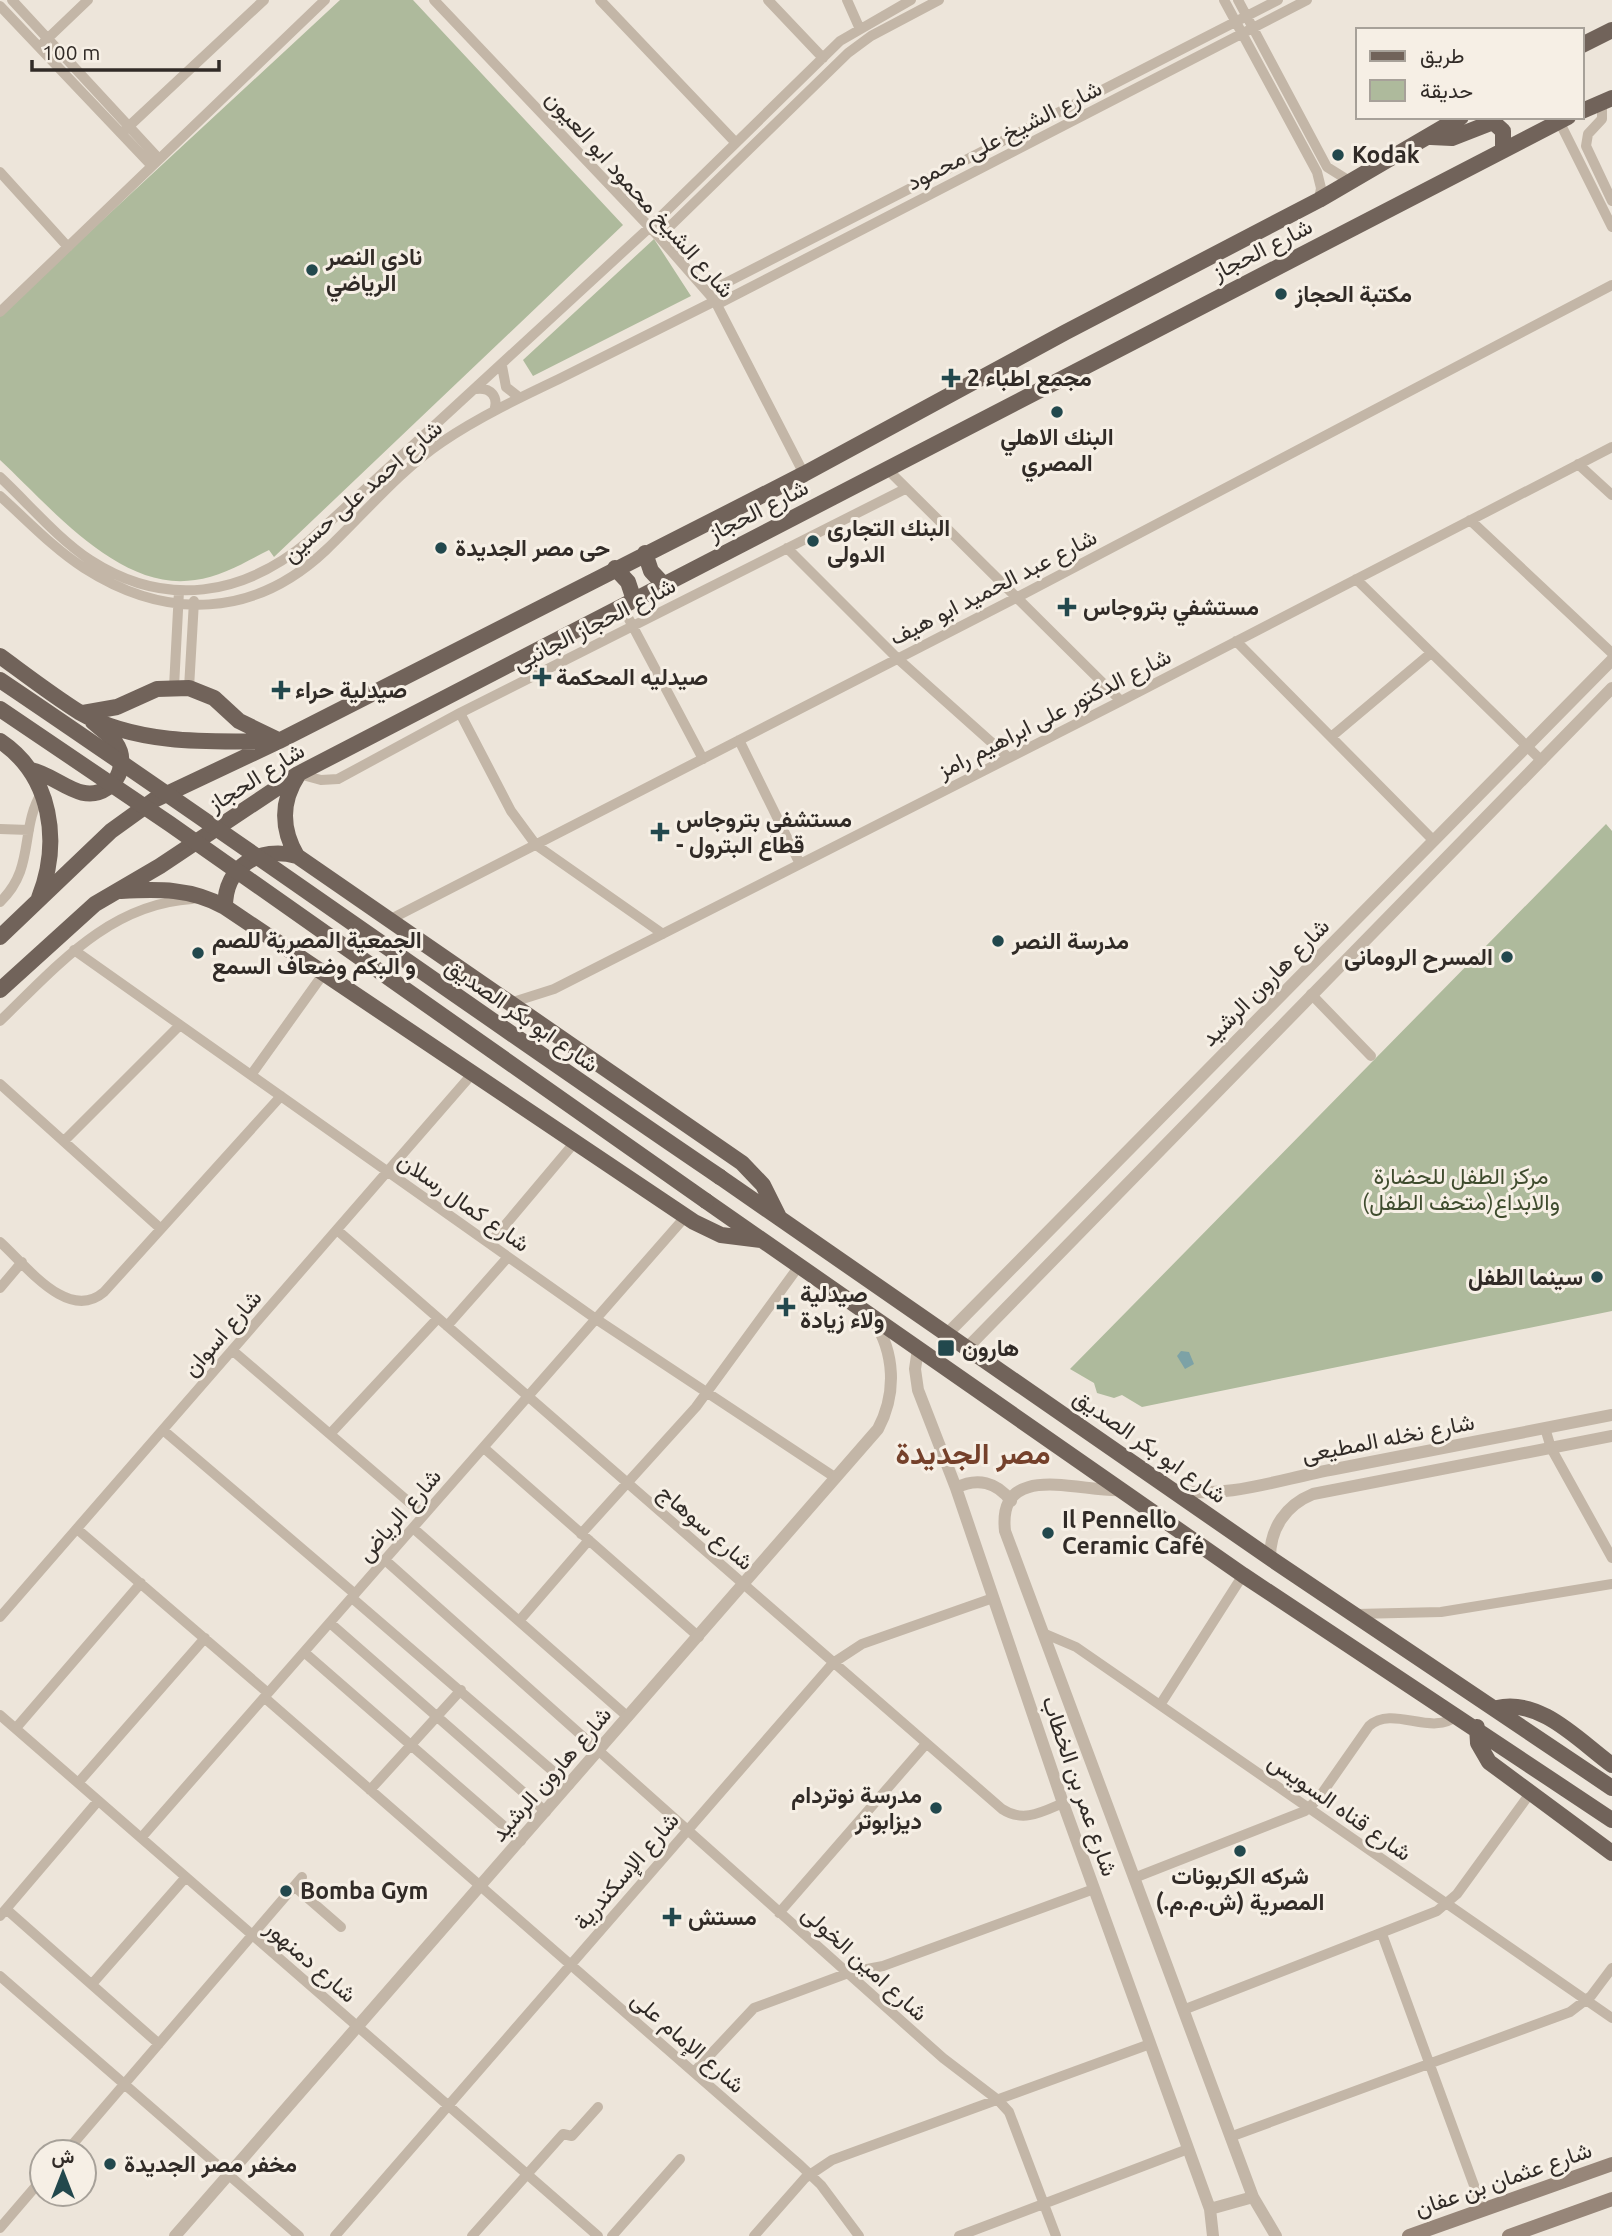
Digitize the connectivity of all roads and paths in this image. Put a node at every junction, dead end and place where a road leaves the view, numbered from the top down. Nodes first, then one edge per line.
1 (12, 0) edge
2 (88, 0) edge
3 (264, 0) edge
4 (325, 0) edge
5 (434, 0) edge
6 (600, 0) edge
7 (768, 0) edge
8 (846, 0) edge
9 (911, 0) edge
10 (939, 0) edge
11 (1224, 0) edge
12 (1238, 0) edge
13 (1278, 0) edge
14 (1307, 0) edge
15 (0, 6) edge
16 (1247, 16) junction
17 (1235, 22) junction
18 (859, 27) junction
19 (1252, 28) junction
20 (1612, 30) edge
21 (1241, 34) junction
22 (43, 43) junction
23 (1584, 43) edge
24 (823, 58) junction
25 (1584, 97) edge
26 (1607, 100) edge
27 (1584, 110) edge
28 (1458, 119) edge
29 (1563, 119) edge
30 (125, 130) junction
31 (1431, 136) junction
32 (736, 143) junction
33 (1503, 150) junction
34 (155, 163) junction
35 (0, 172) edge
36 (1352, 182) junction
37 (1319, 200) junction
38 (1612, 201) edge
39 (650, 227) junction
40 (1612, 227) edge
41 (659, 237) junction
42 (68, 247) junction
43 (1612, 285) edge
44 (708, 292) junction
45 (717, 303) junction
46 (0, 312) edge
47 (502, 366) junction
48 (476, 389) junction
49 (520, 398) junction
50 (494, 411) junction
51 (1612, 447) edge
52 (1578, 464) junction
53 (887, 469) junction
54 (804, 474) junction
55 (0, 477) edge
56 (905, 489) junction
57 (1612, 495) edge
58 (0, 496) edge
59 (1470, 520) junction
60 (787, 548) junction
61 (645, 552) junction
62 (615, 568) junction
63 (1356, 579) junction
64 (664, 585) junction
65 (179, 591) junction
66 (194, 591) junction
67 (1016, 598) junction
68 (628, 603) junction
69 (178, 605) junction
70 (193, 606) junction
71 (633, 626) junction
72 (1236, 641) junction
73 (1432, 653) junction
74 (1612, 653) edge
75 (0, 656) edge
76 (897, 658) junction
77 (1612, 660) edge
78 (0, 680) edge
79 (182, 687) junction
80 (1612, 688) edge
81 (1121, 701) junction
82 (0, 709) edge
83 (81, 713) junction
84 (460, 713) junction
85 (1331, 737) junction
86 (739, 740) junction
87 (0, 741) edge
88 (279, 741) junction
89 (1527, 747) junction
90 (1009, 758) junction
91 (702, 759) junction
92 (1542, 761) junction
93 (31, 770) junction
94 (298, 774) junction
95 (42, 792) junction
96 (0, 829) edge
97 (29, 831) junction
98 (1434, 841) junction
99 (536, 845) junction
100 (297, 856) junction
101 (800, 864) junction
102 (115, 891) junction
103 (206, 898) junction
104 (0, 902) edge
105 (37, 903) junction
106 (225, 907) junction
107 (389, 920) junction
108 (663, 934) junction
109 (0, 937) edge
110 (75, 950) junction
111 (324, 973) junction
112 (1297, 980) junction
113 (0, 990) edge
114 (1311, 993) junction
115 (509, 1003) junction
116 (0, 1021) edge
117 (180, 1025) junction
118 (1371, 1056) dead end
119 (473, 1073) junction
120 (251, 1075) junction
121 (0, 1084) edge
122 (281, 1096) junction
123 (64, 1141) junction
124 (575, 1142) junction
125 (388, 1171) junction
126 (686, 1216) junction
127 (779, 1217) junction
128 (161, 1229) junction
129 (337, 1230) junction
130 (761, 1240) junction
131 (0, 1242) edge
132 (490, 1243) junction
133 (508, 1256) junction
134 (22, 1262) junction
135 (799, 1266) junction
136 (0, 1288) edge
137 (871, 1316) junction
138 (438, 1318) junction
139 (596, 1319) junction
140 (447, 1326) junction
141 (948, 1334) junction
142 (968, 1347) junction
143 (918, 1349) junction
144 (232, 1350) junction
145 (707, 1392) junction
146 (528, 1397) junction
147 (1612, 1415) edge
148 (1545, 1428) junction
149 (163, 1430) junction
150 (330, 1434) junction
151 (1612, 1436) edge
152 (484, 1448) junction
153 (1551, 1448) junction
154 (836, 1478) junction
155 (627, 1483) junction
156 (956, 1488) junction
157 (1172, 1489) junction
158 (1124, 1490) junction
159 (1011, 1501) junction
160 (424, 1515) junction
161 (413, 1528) junction
162 (77, 1529) junction
163 (585, 1537) junction
164 (1270, 1558) junction
165 (1612, 1558) edge
166 (385, 1560) junction
167 (1243, 1575) junction
168 (141, 1583) junction
169 (1612, 1584) edge
170 (744, 1586) junction
171 (354, 1596) junction
172 (993, 1598) junction
173 (1355, 1614) junction
174 (0, 1617) edge
175 (519, 1621) junction
176 (330, 1623) junction
177 (1043, 1633) junction
178 (699, 1637) junction
179 (205, 1638) junction
180 (304, 1652) junction
181 (833, 1663) junction
182 (461, 1690) junction
183 (266, 1696) junction
184 (1160, 1705) junction
185 (1497, 1708) junction
186 (1458, 1715) junction
187 (437, 1716) junction
188 (628, 1717) junction
189 (2, 1721) edge
190 (1477, 1727) junction
191 (16, 1728) junction
192 (926, 1744) junction
193 (411, 1745) junction
194 (600, 1751) junction
195 (1612, 1765) edge
196 (78, 1783) junction
197 (569, 1785) junction
198 (1612, 1788) edge
199 (370, 1790) junction
200 (1531, 1792) junction
201 (99, 1801) junction
202 (1063, 1803) junction
203 (1309, 1808) junction
204 (546, 1811) junction
205 (1612, 1820) edge
206 (687, 1831) junction
207 (142, 1838) junction
208 (521, 1840) junction
209 (1612, 1853) edge
210 (186, 1877) junction
211 (302, 1877) dead end
212 (1134, 1878) junction
213 (481, 1886) junction
214 (295, 1887) junction
215 (1094, 1889) junction
216 (1447, 1904) junction
217 (3, 1913) edge
218 (779, 1913) junction
219 (341, 1927) dead end
220 (1382, 1934) junction
221 (253, 1936) junction
222 (570, 1965) junction
223 (1612, 1968) edge
224 (848, 1973) junction
225 (0, 1976) edge
226 (92, 1984) junction
227 (1587, 2000) junction
228 (1182, 2010) junction
229 (1612, 2018) edge
230 (358, 2027) junction
231 (159, 2044) junction
232 (1150, 2044) junction
233 (1429, 2064) junction
234 (694, 2072) junction
235 (124, 2084) junction
236 (998, 2100) junction
237 (448, 2105) junction
238 (598, 2107) dead end
239 (1230, 2137) junction
240 (78, 2138) edge
241 (1188, 2149) junction
242 (680, 2159) dead end
243 (1612, 2164) edge
244 (527, 2174) junction
245 (810, 2174) junction
246 (228, 2175) junction
247 (28, 2195) edge
248 (1253, 2197) junction
249 (1612, 2199) edge
250 (1044, 2203) junction
251 (1210, 2209) junction
252 (1483, 2210) junction
253 (0, 2228) edge
254 (175, 2236) edge
255 (299, 2236) edge
256 (335, 2236) edge
257 (472, 2236) edge
258 (598, 2236) edge
259 (612, 2236) edge
260 (754, 2236) edge
261 (859, 2236) edge
262 (959, 2236) edge
263 (1056, 2236) edge
264 (1213, 2236) edge
265 (1276, 2236) edge
266 (1409, 2236) edge
267 (1509, 2236) edge

1 - 22 street
2 - 22 street
3 - 30 street
4 - 34 street
5 - 39 street, شارع الشيخ محمود ابو العيون
6 - 32 street
7 - 24 street
8 - 18 street
9 - 18 street, شارع احمد على حسين
10 - 41 street
11 - 17 street
12 - 16 street
13 - 16 street, شارع الشيخ على محمود
14 - 19 street, شارع الشيخ على محمود
15 - 22 street
16 - 17 street, شارع الشيخ على محمود
16 - 19 street
17 - 21 street
17 - 44 street, شارع الشيخ على محمود
18 - 24 street, شارع احمد على حسين
19 - 21 street, شارع الشيخ على محمود
19 - 36 street
20 - 23 main road
21 - 37 street
21 - 45 street, شارع الشيخ على محمود
22 - 30 street
24 - 32 street, شارع احمد على حسين
25 - 26 main road
26 - 27 main road
26 - 38 street
28 - 31 main road, شارع الحجاز
29 - 33 main road, شارع الحجاز
29 - 40 street
30 - 34 street
31 - 33 main road
31 - 36 main road, شارع الحجاز
32 - 39 street, شارع احمد على حسين
33 - 53 main road, شارع الحجاز
34 - 42 street
35 - 42 street
36 - 37 main road, شارع الحجاز
37 - 54 main road, شارع الحجاز
39 - 41 street, شارع الشيخ محمود ابو العيون
39 - 47 street, شارع احمد على حسين
41 - 44 street, شارع الشيخ محمود ابو العيون
42 - 46 street
43 - 67 street, شارع عبد الحميد ابو هيف
44 - 45 street, شارع الشيخ محمود ابو العيون
45 - 49 street, شارع احمد على حسين
45 - 54 street, شارع الشيخ محمود ابو العيون
47 - 48 street, شارع احمد على حسين
47 - 49 street
48 - 50 street
48 - 66 street, شارع احمد على حسين
49 - 50 street, شارع احمد على حسين
50 - 70 street, شارع احمد على حسين
51 - 52 street, شارع الدكتور على ابراهيم رامز
52 - 57 street
52 - 59 street, شارع الدكتور على ابراهيم رامز
53 - 56 street
53 - 64 main road, شارع الحجاز
54 - 61 main road, شارع الحجاز
55 - 65 street, شارع احمد على حسين
56 - 60 street, شارع الحجاز الجانبى
56 - 67 street
58 - 69 street, شارع احمد على حسين
59 - 63 street, شارع الدكتور على ابراهيم رامز
59 - 74 street
60 - 71 street, شارع الحجاز الجانبى
60 - 76 street
61 - 62 main road, شارع الحجاز
61 - 64 main road
62 - 68 main road
62 - 88 main road, شارع الحجاز
63 - 72 street, شارع الدكتور على ابراهيم رامز
63 - 73 street
64 - 68 main road, شارع الحجاز
65 - 66 street, شارع احمد على حسين
65 - 69 street
66 - 70 street
67 - 76 street, شارع عبد الحميد ابو هيف
67 - 81 street
68 - 71 street
68 - 94 main road, شارع الحجاز
69 - 70 street, شارع احمد على حسين
69 - 79 street
70 - 79 street
71 - 84 street, شارع الحجاز الجانبى
71 - 91 street
72 - 81 street, شارع الدكتور على ابراهيم رامز
72 - 85 street
73 - 85 street
73 - 89 street
75 - 83 main road
76 - 86 street, شارع عبد الحميد ابو هيف
76 - 90 street
77 - 89 street, شارع هارون الرشيد
78 - 127 main road, شارع ابو بكر الصديق, bridge
79 - 83 main road
79 - 88 main road
80 - 92 street, شارع هارون الرشيد
81 - 90 street, شارع الدكتور على ابراهيم رامز
82 - 130 main road, شارع ابو بكر الصديق, bridge
83 - 88 main road
83 - 93 main road
84 - 94 street, شارع الحجاز الجانبى
84 - 99 street
85 - 98 street
86 - 91 street, شارع عبد الحميد ابو هيف
86 - 101 street
87 - 93 main road
88 - 105 main road, شارع الحجاز
89 - 92 street
89 - 98 street, شارع هارون الرشيد
90 - 101 street, شارع الدكتور على ابراهيم رامز
91 - 99 street, شارع عبد الحميد ابو هيف
92 - 114 street, شارع هارون الرشيد
93 - 95 main road
94 - 100 main road
94 - 102 main road, شارع الحجاز
95 - 97 street
95 - 105 main road
96 - 97 street
97 - 104 street
98 - 112 street, شارع هارون الرشيد
99 - 107 street, شارع عبد الحميد ابو هيف
99 - 108 street
100 - 106 main road
100 - 107 main road, شارع ابو بكر الصديق
101 - 108 street, شارع الدكتور على ابراهيم رامز
102 - 103 main road, شارع ابو بكر الصديق
102 - 113 main road, شارع الحجاز
103 - 106 main road, شارع ابو بكر الصديق
103 - 110 street
105 - 109 main road, شارع الحجاز
106 - 111 main road, شارع ابو بكر الصديق
107 - 115 main road, شارع ابو بكر الصديق
108 - 115 street, شارع الدكتور على ابراهيم رامز
110 - 116 street
110 - 117 street, شارع كمال رسلان
111 - 119 main road, شارع ابو بكر الصديق
111 - 120 street
112 - 114 street
112 - 141 street, شارع هارون الرشيد
114 - 118 street
114 - 142 street, شارع هارون الرشيد
115 - 127 main road, شارع ابو بكر الصديق
117 - 120 street, شارع كمال رسلان
117 - 123 street
119 - 124 main road, شارع ابو بكر الصديق
119 - 125 street, شارع اسوان
120 - 122 street, شارع كمال رسلان
121 - 123 street
122 - 125 street, شارع كمال رسلان
122 - 128 street
123 - 128 street
124 - 126 main road, شارع ابو بكر الصديق
124 - 132 street
125 - 129 street, شارع اسوان
125 - 132 street, شارع كمال رسلان
126 - 130 main road, شارع ابو بكر الصديق
126 - 139 street, شارع الرياض
127 - 141 main road, شارع ابو بكر الصديق
128 - 134 street
129 - 138 street, شارع سوهاج
129 - 144 street, شارع اسوان
130 - 135 main road, شارع ابو بكر الصديق
131 - 134 street
132 - 133 street, شارع كمال رسلان
133 - 139 street, شارع كمال رسلان
133 - 140 street
134 - 136 street
135 - 137 main road, شارع ابو بكر الصديق
135 - 145 street
137 - 143 main road, شارع ابو بكر الصديق
137 - 154 street, شارع هارون الرشيد
138 - 140 street, شارع سوهاج
138 - 150 street
139 - 145 street, شارع كمال رسلان
139 - 146 street, شارع الرياض
140 - 146 street, شارع سوهاج
141 - 142 main road, شارع ابو بكر الصديق
142 - 157 main road, شارع ابو بكر الصديق
143 - 156 street, شارع عمر بن الخطاب
143 - 158 main road, شارع ابو بكر الصديق
144 - 149 street, شارع اسوان
144 - 150 street
145 - 154 street, شارع كمال رسلان
145 - 155 street
146 - 152 street, شارع الرياض
146 - 155 street, شارع سوهاج
147 - 148 street, شارع نخله المطيعى
148 - 153 street
148 - 157 street, شارع نخله المطيعى
149 - 162 street, شارع اسوان
149 - 171 street
150 - 160 street
151 - 153 street, شارع نخله المطيعى
152 - 160 street, شارع الرياض
152 - 163 street
153 - 164 street, شارع نخله المطيعى
153 - 165 street
154 - 170 street, شارع هارون الرشيد
155 - 163 street
155 - 170 street, شارع سوهاج
156 - 159 street
156 - 172 street, شارع عمر بن الخطاب
157 - 164 main road, شارع ابو بكر الصديق
158 - 159 street
158 - 167 main road, شارع ابو بكر الصديق
159 - 177 street, شارع عمر بن الخطاب
160 - 161 street, شارع الرياض
161 - 166 street, شارع الرياض
161 - 175 street
162 - 168 street, شارع الإمام على
162 - 174 street, شارع اسوان
163 - 175 street
163 - 178 street
164 - 173 main road, شارع ابو بكر الصديق
166 - 171 street, شارع الرياض
166 - 194 street, شارع امين الخولى
167 - 184 street
167 - 186 main road, شارع ابو بكر الصديق
168 - 179 street, شارع الإمام على
168 - 191 street
169 - 173 street
170 - 178 street, شارع هارون الرشيد
170 - 181 street, شارع سوهاج
171 - 176 street, شارع الرياض
171 - 182 street
172 - 181 street, شارع الإسكندرية
172 - 202 street, شارع عمر بن الخطاب
173 - 185 main road, شارع ابو بكر الصديق
175 - 188 street
176 - 180 street, شارع الرياض
176 - 187 street
177 - 184 street, شارع قناه السويس
177 - 212 street, شارع عمر بن الخطاب
178 - 188 street, شارع هارون الرشيد
179 - 183 street, شارع الإمام على
179 - 196 street
180 - 183 street, شارع الرياض
180 - 193 street
181 - 192 street, شارع سوهاج
181 - 206 street, شارع الإسكندرية
182 - 187 street
182 - 197 street
183 - 199 street, شارع الإمام على
183 - 207 street, شارع الرياض
184 - 203 street, شارع قناه السويس
185 - 195 main road
185 - 198 main road, شارع ابو بكر الصديق
186 - 190 main road, شارع ابو بكر الصديق
186 - 203 street
187 - 193 street
187 - 204 street
188 - 194 street, شارع هارون الرشيد
189 - 191 street, شارع دمنهور
190 - 200 main road
190 - 205 main road, شارع ابو بكر الصديق
191 - 196 street, شارع دمنهور
192 - 202 street, شارع سوهاج
192 - 218 street
193 - 199 street
193 - 208 street
194 - 197 street, شارع هارون الرشيد
194 - 206 street, شارع امين الخولى
196 - 201 street, شارع دمنهور
197 - 204 street, شارع هارون الرشيد
199 - 213 street, شارع الإمام على
200 - 209 main road
200 - 216 street
201 - 207 street, شارع دمنهور
201 - 217 street
202 - 215 street, شارع عمر بن الخطاب
203 - 212 street
203 - 216 street, شارع قناه السويس
204 - 208 street, شارع هارون الرشيد
206 - 218 street, شارع امين الخولى
206 - 222 street, شارع الإسكندرية
207 - 210 street, شارع دمنهور
208 - 213 street, شارع هارون الرشيد
210 - 221 street, شارع دمنهور
210 - 226 street
211 - 214 street
212 - 228 street, شارع عمر بن الخطاب
213 - 222 street, شارع الإمام على
213 - 230 street, شارع هارون الرشيد
214 - 219 street
214 - 221 street
215 - 224 street
215 - 232 street, شارع عمر بن الخطاب
216 - 220 street
216 - 227 street, شارع قناه السويس
217 - 226 street
218 - 224 street, شارع امين الخولى
220 - 228 street
220 - 233 street
221 - 230 street, شارع دمنهور
221 - 231 street
222 - 234 street, شارع الإمام على
222 - 237 street, شارع الإسكندرية
223 - 227 street
224 - 234 street
224 - 236 street, شارع امين الخولى
225 - 235 street
226 - 231 street
227 - 229 street, شارع قناه السويس
227 - 233 street
228 - 239 street, شارع عمر بن الخطاب
230 - 237 street, شارع دمنهور
230 - 246 street, شارع هارون الرشيد
231 - 235 street
232 - 236 street
232 - 241 street, شارع عمر بن الخطاب
233 - 239 street
233 - 252 street
234 - 245 street, شارع الإمام على
235 - 240 street
235 - 246 street
236 - 245 street
236 - 250 street, شارع امين الخولى
237 - 244 street, شارع دمنهور
237 - 256 street, شارع الإسكندرية
238 - 244 street
239 - 248 street, شارع عمر بن الخطاب
241 - 250 street
241 - 251 street, شارع عمر بن الخطاب
242 - 259 street
243 - 252 main road, شارع عثمان بن عفان
244 - 257 street
244 - 258 street, شارع دمنهور
245 - 260 street
245 - 261 street, شارع الإمام على
246 - 254 street, شارع هارون الرشيد
246 - 255 street
247 - 253 street
248 - 251 street
248 - 265 street, شارع عمر بن الخطاب
249 - 267 main road
250 - 262 street
250 - 263 street, شارع امين الخولى
251 - 264 street, شارع عمر بن الخطاب
252 - 266 main road, شارع عثمان بن عفان

